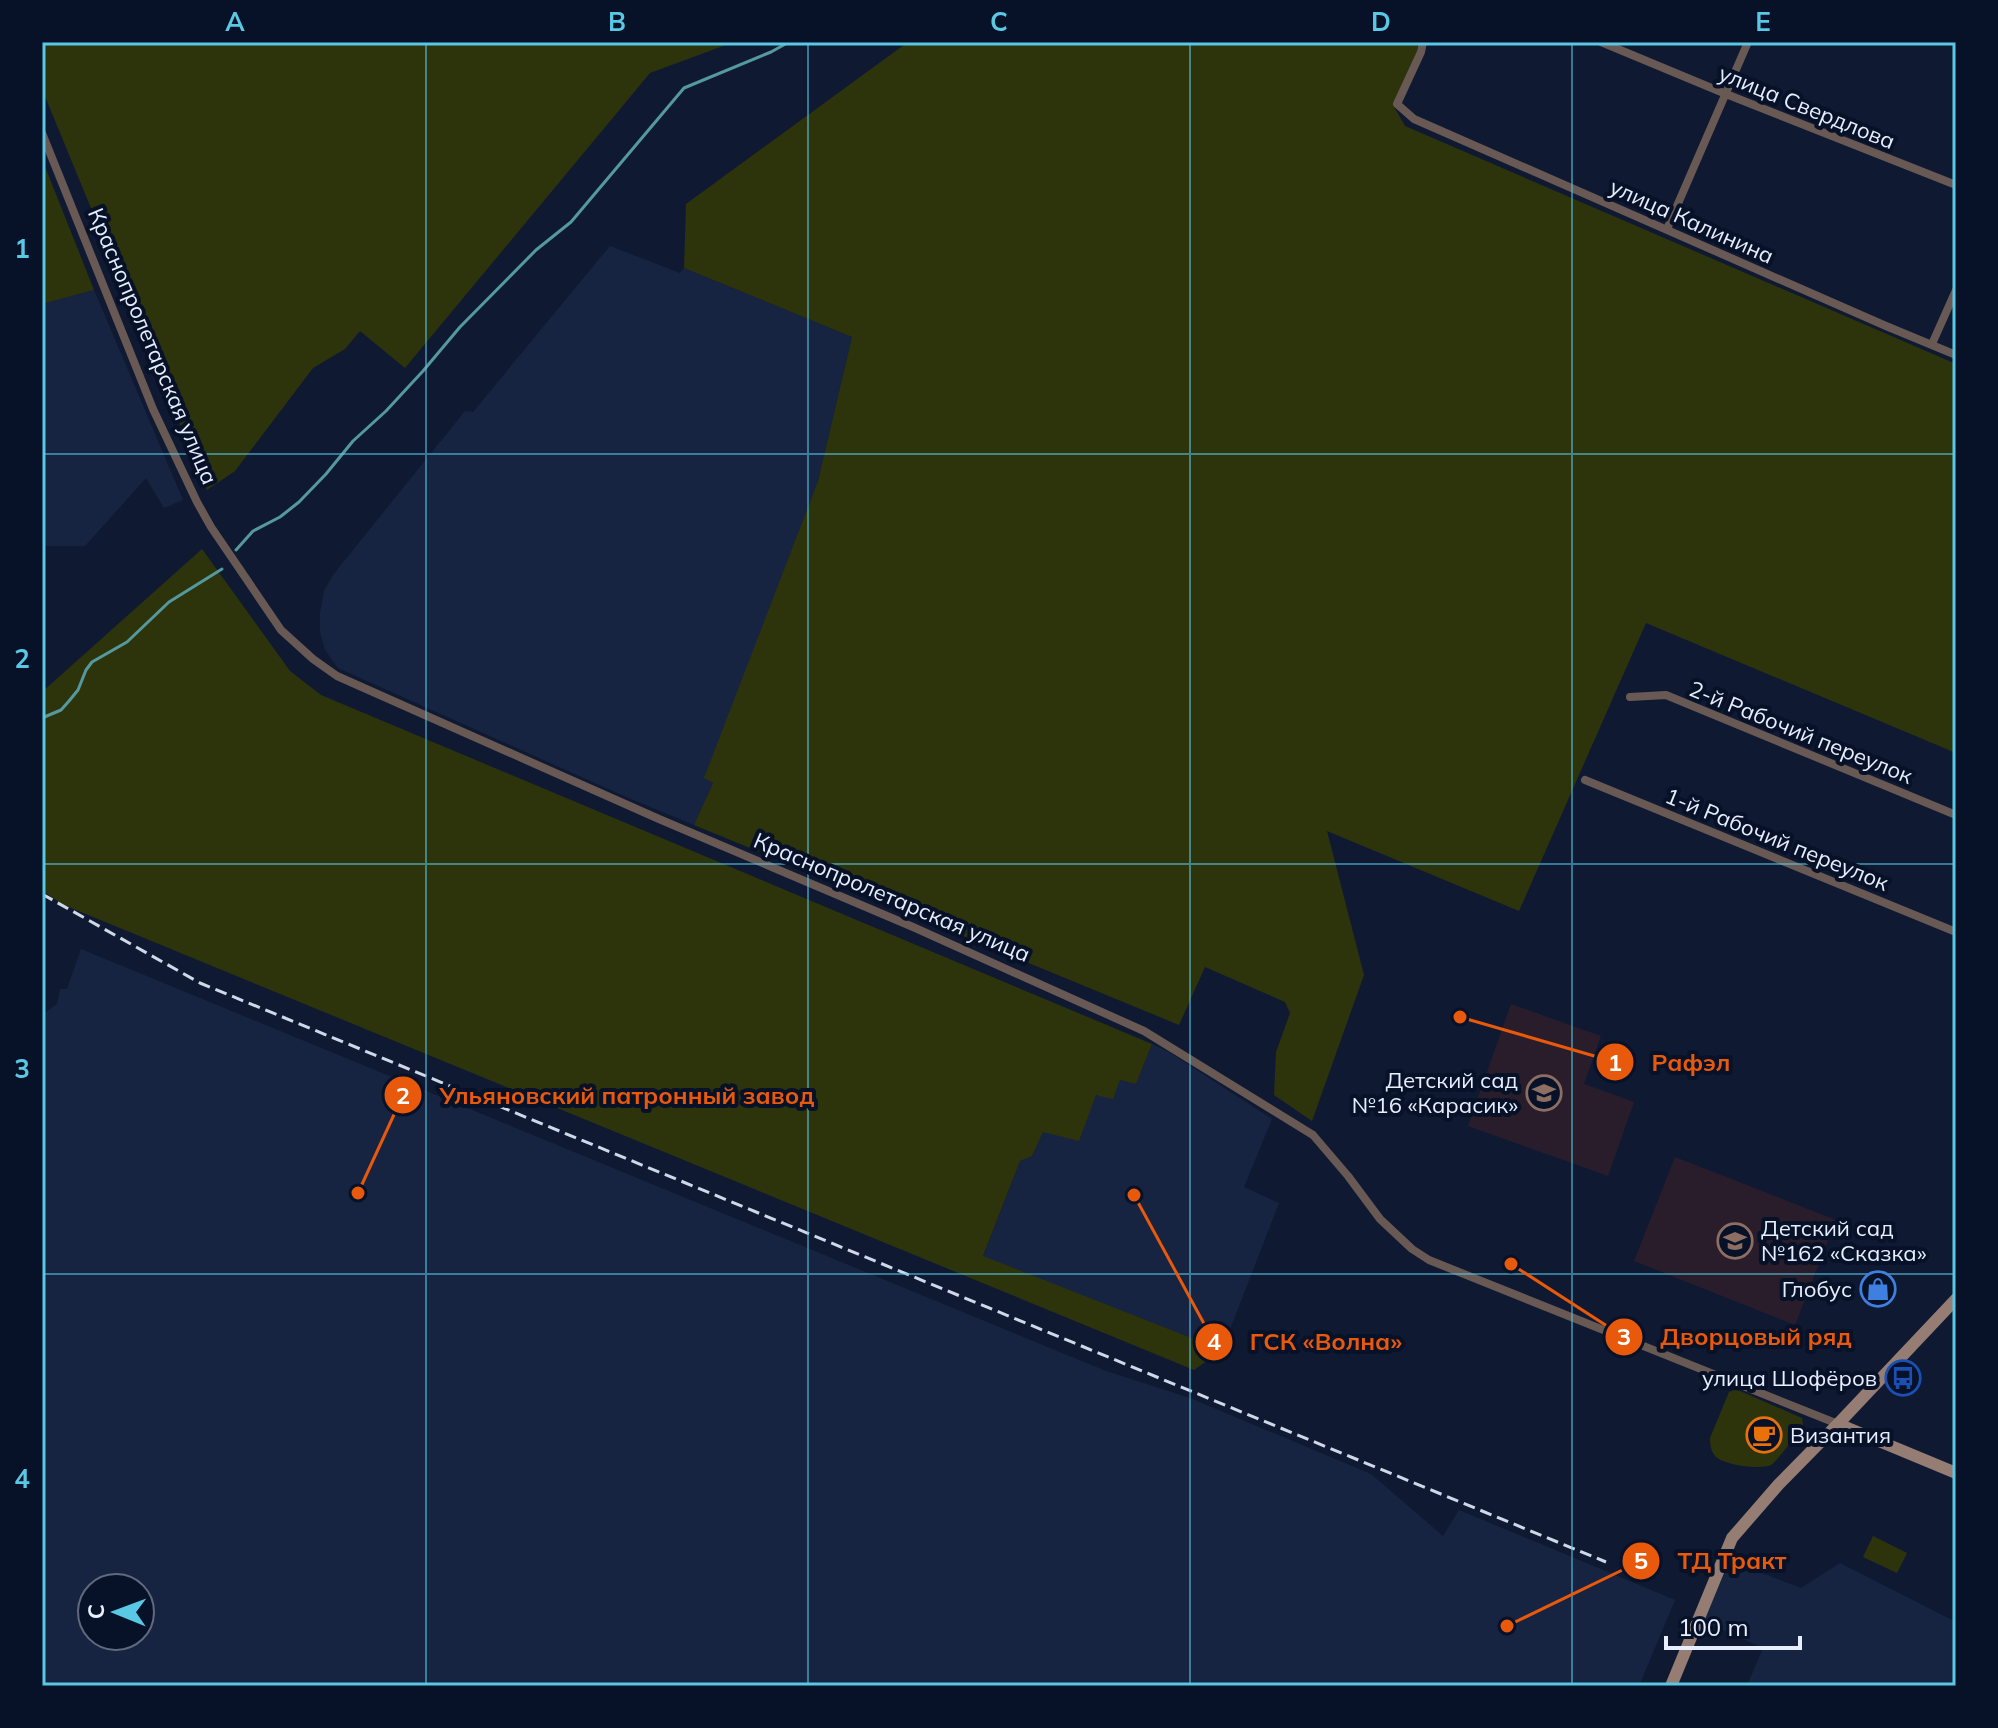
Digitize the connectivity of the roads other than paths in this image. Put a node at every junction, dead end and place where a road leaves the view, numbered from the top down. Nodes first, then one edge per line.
1 (1423, 42) edge
2 (1601, 42) edge
3 (1748, 42) edge
4 (1726, 94) junction
5 (42, 133) edge
6 (1956, 185) edge
7 (1667, 229) junction
8 (1956, 290) edge
9 (1932, 344) junction
10 (1956, 355) edge
11 (1630, 697) dead end
12 (1585, 780) dead end
13 (1956, 815) edge
14 (1956, 932) edge
15 (1956, 1299) edge
16 (1838, 1424) junction
17 (1956, 1473) edge
18 (1671, 1686) edge

1 - 7 street, улица Калинина
2 - 4 street, улица Свердлова
3 - 4 street
4 - 6 street, улица Свердлова
4 - 7 street
5 - 16 street, Краснопролетарская улица
7 - 9 street, улица Калинина
8 - 9 street
9 - 10 street, улица Калинина
11 - 13 street, 2-й Рабочий переулок
12 - 14 street, 1-й Рабочий переулок
15 - 16 street
16 - 17 street, Краснопролетарская улица
16 - 18 street

